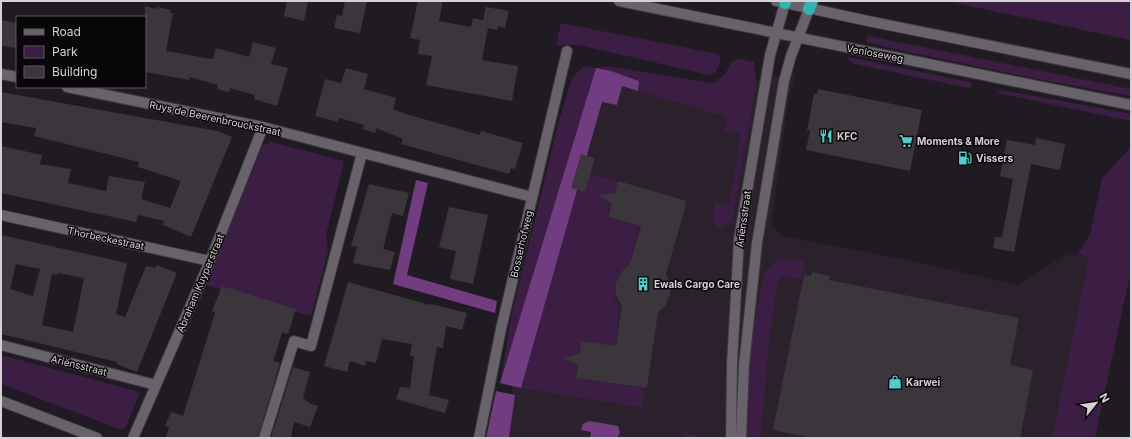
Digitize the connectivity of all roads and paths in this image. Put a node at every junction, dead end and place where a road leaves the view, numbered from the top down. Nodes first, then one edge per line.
1 (619, 1) edge
2 (782, 2) edge
3 (810, 5) edge
4 (776, 33) junction
5 (798, 37) junction
6 (568, 51) dead end
7 (1, 74) edge
8 (1131, 74) edge
9 (16, 77) edge
10 (72, 88) edge
11 (1131, 105) edge
12 (263, 127) junction
13 (362, 153) junction
14 (532, 197) junction
15 (1, 215) edge
16 (210, 261) junction
17 (1, 345) edge
18 (156, 385) junction
19 (1, 402) edge
20 (97, 438) edge
21 (133, 438) edge
22 (264, 438) edge
23 (479, 438) edge
24 (731, 438) edge
25 (741, 438) edge

1 - 4 street, Venloseweg
2 - 3 street
2 - 4 street, Ariënsstraat
3 - 5 street, Ariënsstraat
3 - 8 street
4 - 5 street, Venloseweg
4 - 24 street, Ariënsstraat
5 - 11 street, Venloseweg
5 - 25 street, Ariënsstraat
6 - 14 street, Bosserhofweg
7 - 9 street
10 - 12 street, Ruys de Beerenbrouckstraat
12 - 13 street, Ruys de Beerenbrouckstraat
12 - 16 street, Abraham Kuyperstraat
13 - 14 street, Ruys de Beerenbrouckstraat
13 - 22 street
14 - 23 street, Bosserhofweg
15 - 16 street, Thorbeckestraat
16 - 18 street, Abraham Kuyperstraat
17 - 18 street, Ariënsstraat
18 - 21 street, Abraham Kuyperstraat
19 - 20 street

